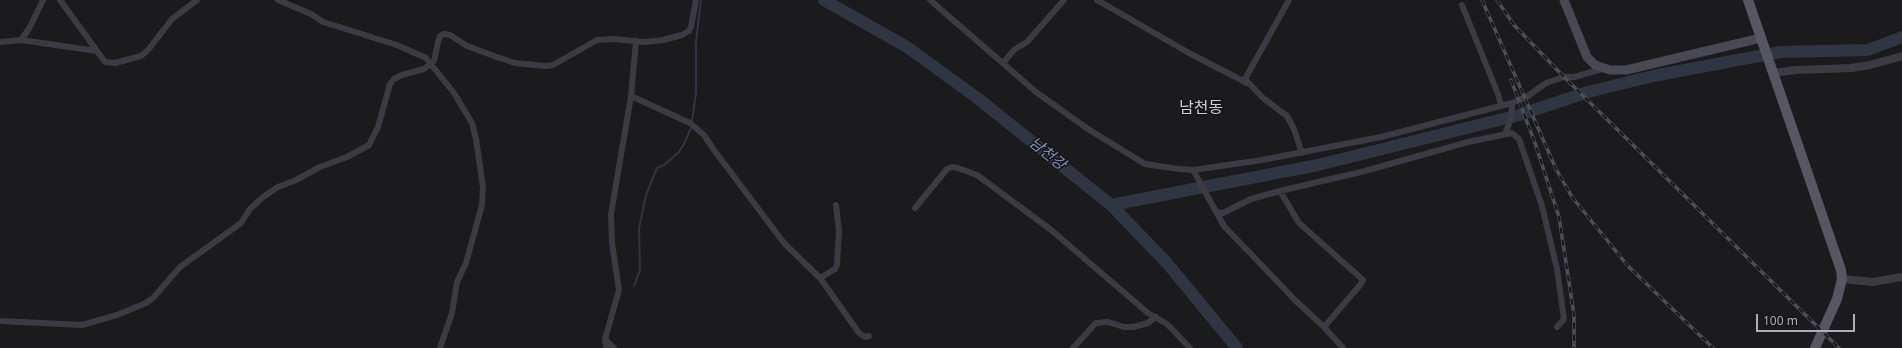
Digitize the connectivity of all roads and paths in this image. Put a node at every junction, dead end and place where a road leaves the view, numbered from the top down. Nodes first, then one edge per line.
1 (43, 0) edge
2 (60, 0) edge
3 (197, 0) edge
4 (278, 0) edge
5 (696, 0) edge
6 (930, 0) edge
7 (1064, 0) edge
8 (1097, 0) edge
9 (1289, 0) edge
10 (1564, 0) edge
11 (1748, 0) edge
12 (1462, 5) dead end
13 (21, 40) junction
14 (636, 41) junction
15 (1762, 41) junction
16 (0, 42) edge
17 (97, 50) junction
18 (1902, 56) edge
19 (1003, 63) junction
20 (430, 64) junction
21 (1602, 69) junction
22 (1772, 70) junction
23 (1247, 83) junction
24 (631, 96) junction
25 (1512, 103) junction
26 (1501, 105) junction
27 (1505, 134) junction
28 (1302, 152) junction
29 (1193, 170) junction
30 (1280, 191) junction
31 (836, 205) dead end
32 (915, 208) dead end
33 (1217, 212) junction
34 (1902, 277) edge
35 (820, 278) junction
36 (1842, 280) junction
37 (1156, 317) junction
38 (0, 321) edge
39 (1324, 327) junction
40 (1557, 327) dead end
41 (869, 336) dead end
42 (440, 348) edge
43 (614, 348) edge
44 (1073, 348) edge
45 (1190, 348) edge
46 (1343, 348) edge
47 (1815, 348) edge

1 - 13 street
2 - 17 street
3 - 17 street
4 - 20 street
5 - 14 street
6 - 19 street
7 - 19 street
8 - 23 street
9 - 23 street
10 - 21 main road
11 - 15 main road
12 - 26 street
13 - 16 street
13 - 17 street
14 - 20 street
14 - 24 street
15 - 21 main road
15 - 22 main road
18 - 22 street
19 - 29 street
20 - 38 street
20 - 42 street
21 - 25 street
22 - 36 main road
23 - 28 street
24 - 35 street
24 - 43 street
25 - 26 street
25 - 27 street
26 - 28 street
27 - 30 street
27 - 40 street
28 - 29 street
29 - 33 street
30 - 33 street
30 - 39 street
31 - 35 street
32 - 37 street
33 - 39 street
34 - 36 street
35 - 41 street
36 - 47 main road
37 - 44 street
37 - 45 street
39 - 46 street

